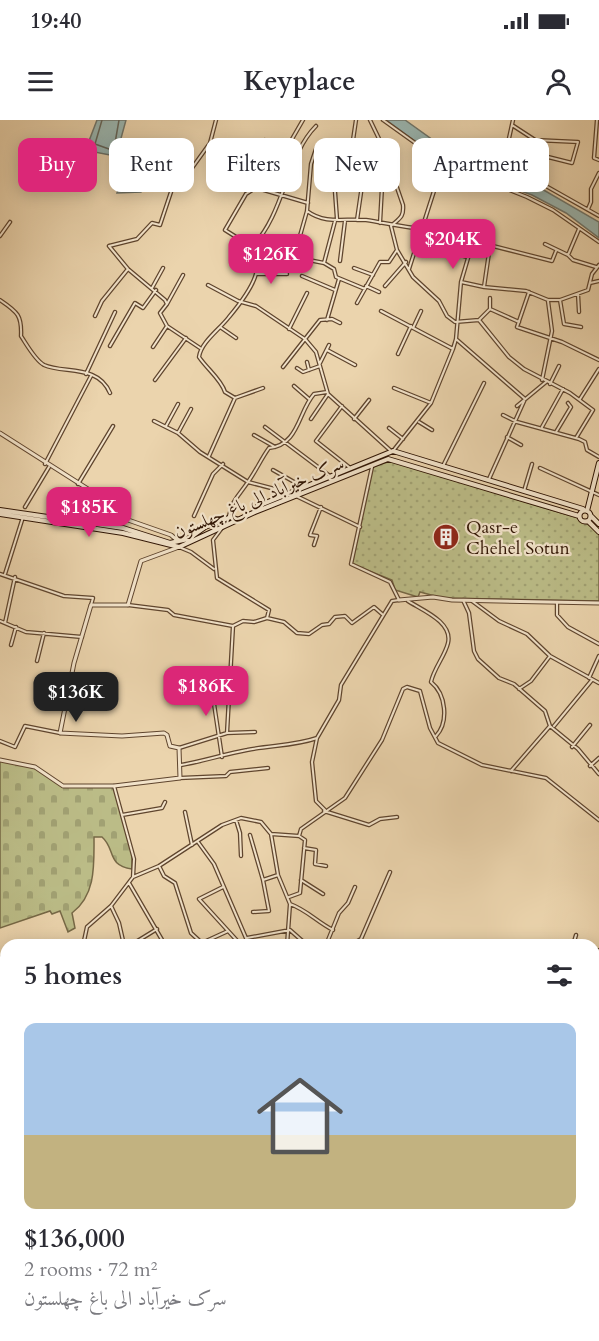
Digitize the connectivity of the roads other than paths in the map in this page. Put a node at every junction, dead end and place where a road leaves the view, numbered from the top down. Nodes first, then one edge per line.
1 (216, 120) edge
2 (303, 120) edge
3 (356, 120) edge
4 (370, 120) edge
5 (383, 120) edge
6 (513, 120) edge
7 (597, 120) edge
8 (512, 125) junction
9 (316, 126) dead end
10 (292, 138) edge
11 (353, 138) edge
12 (532, 138) edge
13 (412, 141) edge
14 (549, 141) edge
15 (314, 155) edge
16 (549, 157) edge
17 (599, 160) edge
18 (599, 172) edge
19 (249, 192) edge
20 (269, 192) edge
21 (334, 192) edge
22 (361, 192) edge
23 (382, 192) edge
24 (434, 192) edge
25 (514, 192) edge
26 (282, 198) junction
27 (308, 203) junction
28 (588, 209) junction
29 (307, 211) junction
30 (599, 216) edge
31 (336, 220) junction
32 (357, 220) junction
33 (345, 221) junction
34 (10, 222) dead end
35 (380, 223) junction
36 (478, 224) dead end
37 (391, 226) junction
38 (423, 229) junction
39 (579, 229) junction
40 (0, 236) edge
41 (599, 242) edge
42 (484, 244) dead end
43 (545, 244) dead end
44 (490, 246) junction
45 (397, 250) junction
46 (444, 250) dead end
47 (556, 251) junction
48 (568, 255) junction
49 (294, 257) junction
50 (467, 257) junction
51 (340, 261) dead end
52 (406, 262) junction
53 (324, 263) junction
54 (597, 266) edge
55 (163, 268) dead end
56 (354, 268) dead end
57 (128, 269) junction
58 (409, 269) junction
59 (256, 274) junction
60 (287, 274) dead end
61 (183, 275) dead end
62 (373, 275) junction
63 (302, 276) dead end
64 (339, 279) junction
65 (599, 281) edge
66 (461, 282) junction
67 (589, 283) junction
68 (208, 285) dead end
69 (385, 286) dead end
70 (365, 287) junction
71 (484, 287) junction
72 (152, 288) junction
73 (156, 290) junction
74 (335, 290) junction
75 (307, 292) dead end
76 (379, 292) dead end
77 (529, 292) junction
78 (578, 294) junction
79 (490, 298) dead end
80 (0, 300) edge
81 (548, 300) junction
82 (560, 300) junction
83 (240, 301) junction
84 (357, 303) dead end
85 (167, 304) junction
86 (490, 309) junction
87 (381, 311) dead end
88 (421, 311) dead end
89 (115, 312) dead end
90 (579, 312) dead end
91 (95, 316) dead end
92 (327, 320) junction
93 (479, 320) junction
94 (455, 322) junction
95 (519, 322) junction
96 (340, 324) dead end
97 (168, 326) junction
98 (220, 327) junction
99 (412, 327) junction
100 (581, 327) dead end
101 (289, 329) junction
102 (186, 338) junction
103 (236, 338) dead end
104 (550, 338) junction
105 (304, 339) junction
106 (456, 339) junction
107 (110, 345) dead end
108 (329, 345) dead end
109 (153, 347) dead end
110 (200, 348) junction
111 (453, 349) junction
112 (327, 350) junction
113 (398, 354) dead end
114 (599, 360) edge
115 (307, 363) dead end
116 (320, 364) junction
117 (355, 365) dead end
118 (559, 366) dead end
119 (284, 367) dead end
120 (297, 368) dead end
121 (599, 369) edge
122 (309, 370) junction
123 (86, 374) junction
124 (91, 376) junction
125 (155, 380) dead end
126 (544, 381) junction
127 (483, 383) dead end
128 (550, 384) junction
129 (294, 386) dead end
130 (263, 387) dead end
131 (394, 388) dead end
132 (563, 389) junction
133 (110, 393) dead end
134 (327, 393) junction
135 (235, 398) junction
136 (309, 399) junction
137 (525, 399) junction
138 (579, 399) junction
139 (369, 400) dead end
140 (178, 404) dead end
141 (431, 404) junction
142 (568, 404) dead end
143 (342, 406) junction
144 (517, 406) dead end
145 (191, 409) dead end
146 (503, 414) dead end
147 (311, 419) dead end
148 (354, 419) junction
149 (154, 421) dead end
150 (418, 421) junction
151 (517, 422) junction
152 (113, 426) dead end
153 (166, 426) junction
154 (266, 427) dead end
155 (542, 427) junction
156 (389, 428) dead end
157 (432, 430) dead end
158 (556, 432) junction
159 (178, 433) junction
160 (0, 434) edge
161 (254, 435) dead end
162 (507, 437) junction
163 (576, 438) junction
164 (403, 439) junction
165 (285, 441) junction
166 (521, 445) dead end
167 (275, 447) junction
168 (392, 451) junction
169 (209, 456) junction
170 (599, 457) edge
171 (599, 463) edge
172 (223, 464) junction
173 (373, 464) junction
174 (532, 464) dead end
175 (47, 465) junction
176 (443, 466) junction
177 (349, 467) junction
178 (540, 468) dead end
179 (273, 470) dead end
180 (330, 476) junction
181 (489, 480) junction
182 (248, 482) junction
183 (78, 484) junction
184 (305, 489) junction
185 (524, 491) junction
186 (592, 491) junction
187 (290, 493) junction
188 (599, 495) edge
189 (295, 496) junction
190 (25, 507) dead end
191 (321, 507) junction
192 (585, 510) junction
193 (0, 512) edge
194 (255, 512) junction
195 (194, 516) dead end
196 (579, 516) junction
197 (23, 518) junction
198 (228, 518) junction
199 (590, 519) junction
200 (238, 520) junction
201 (62, 521) junction
202 (599, 524) edge
203 (224, 527) junction
204 (360, 527) junction
205 (599, 532) edge
206 (179, 544) junction
207 (314, 545) dead end
208 (214, 569) junction
209 (0, 574) edge
210 (5, 574) junction
211 (15, 577) junction
212 (399, 600) junction
213 (463, 600) junction
214 (471, 600) junction
215 (408, 601) junction
216 (557, 603) junction
217 (599, 603) edge
218 (91, 605) junction
219 (128, 605) junction
220 (382, 614) junction
221 (267, 618) junction
222 (0, 621) edge
223 (5, 623) junction
224 (233, 626) junction
225 (16, 627) junction
226 (44, 633) junction
227 (82, 637) junction
228 (599, 644) edge
229 (11, 645) dead end
230 (550, 656) junction
231 (599, 656) edge
232 (37, 661) dead end
233 (213, 674) dead end
234 (590, 679) junction
235 (599, 683) edge
236 (519, 689) junction
237 (590, 725) dead end
238 (551, 726) junction
239 (255, 732) dead end
240 (227, 733) junction
241 (60, 734) junction
242 (218, 735) junction
243 (436, 736) junction
244 (317, 738) junction
245 (0, 741) edge
246 (572, 747) junction
247 (179, 748) junction
248 (222, 757) junction
249 (599, 758) edge
250 (0, 760) edge
251 (181, 765) junction
252 (590, 766) junction
253 (268, 768) dead end
254 (511, 771) junction
255 (599, 774) edge
256 (180, 778) junction
257 (114, 786) junction
258 (165, 802) dead end
259 (325, 810) junction
260 (185, 812) dead end
261 (122, 815) junction
262 (397, 817) dead end
263 (236, 820) junction
264 (599, 820) edge
265 (271, 834) junction
266 (250, 835) dead end
267 (299, 836) junction
268 (198, 842) junction
269 (192, 845) junction
270 (304, 848) junction
271 (242, 856) dead end
272 (159, 866) junction
273 (326, 866) dead end
274 (390, 872) dead end
275 (278, 875) junction
276 (133, 877) junction
277 (263, 879) junction
278 (301, 880) junction
279 (129, 882) junction
280 (224, 887) junction
281 (355, 887) dead end
282 (323, 894) dead end
283 (288, 897) junction
284 (290, 904) junction
285 (111, 906) junction
286 (253, 912) dead end
287 (157, 929) junction
288 (290, 930) junction
289 (333, 930) junction
290 (228, 931) junction
291 (576, 935) dead end
292 (247, 938) joint
293 (85, 939) edge
294 (121, 939) edge
295 (144, 939) edge
296 (162, 939) edge
297 (198, 939) edge
298 (213, 939) edge
299 (235, 939) edge
300 (288, 939) edge
301 (300, 939) edge
302 (329, 939) edge
303 (361, 939) edge
304 (575, 939) edge

1 - 57 street
2 - 10 street
3 - 11 street
4 - 37 street
5 - 13 street
6 - 8 street
7 - 17 street
8 - 12 street
8 - 28 street
9 - 26 street
14 - 16 street
15 - 27 street
18 - 28 street
19 - 26 street
20 - 26 street
21 - 31 street
22 - 32 street
23 - 35 street
24 - 38 street
25 - 39 street
26 - 27 street
27 - 29 street
28 - 30 street
29 - 31 street
29 - 49 street
31 - 33 street
31 - 53 street
32 - 33 street
32 - 35 street
33 - 51 street
34 - 40 street
35 - 37 street
36 - 50 street
37 - 38 street
37 - 45 street
38 - 58 street
39 - 41 street
39 - 48 street
42 - 44 street
43 - 47 street
44 - 47 street
44 - 71 street
45 - 52 street
45 - 62 street
46 - 50 street
47 - 48 street
48 - 54 street
49 - 53 street
49 - 59 street
50 - 66 street
52 - 58 street
52 - 69 street
53 - 64 street
54 - 67 street
55 - 72 street
56 - 62 street
57 - 72 street
57 - 91 street
58 - 94 street
59 - 60 street
59 - 83 street
61 - 85 street
62 - 70 street
63 - 74 street
64 - 70 street
64 - 74 street
65 - 67 street
66 - 71 street
66 - 94 street
67 - 78 street
68 - 83 street
70 - 76 street
70 - 84 street
71 - 77 street
72 - 73 street
73 - 85 street
73 - 107 street
74 - 92 street
75 - 101 street
77 - 81 street
77 - 95 street
78 - 82 street
78 - 90 street
79 - 86 street
80 - 123 street
81 - 82 street
81 - 104 street
82 - 100 street
83 - 98 street
83 - 101 street
85 - 97 street
86 - 93 street
86 - 95 street
87 - 99 street
88 - 99 street
89 - 123 street
92 - 96 street
92 - 105 street
93 - 94 street
93 - 126 street
94 - 106 street
95 - 104 street
97 - 102 street
97 - 109 street
98 - 103 street
98 - 110 street
99 - 111 street
99 - 113 street
101 - 105 street
102 - 110 street
102 - 125 street
104 - 114 street
104 - 126 street
105 - 116 street
105 - 119 street
106 - 111 street
106 - 137 street
108 - 112 street
110 - 135 street
111 - 141 street
112 - 116 street
112 - 117 street
115 - 122 street
116 - 122 street
116 - 134 street
118 - 128 street
120 - 122 street
121 - 138 street
123 - 124 street
124 - 133 street
124 - 175 street
126 - 128 street
126 - 137 street
127 - 176 street
128 - 132 street
129 - 136 street
130 - 135 street
131 - 141 street
132 - 138 street
132 - 155 street
134 - 136 street
134 - 143 street
134 - 147 street
135 - 169 street
136 - 165 street
137 - 144 street
137 - 151 street
138 - 163 street
139 - 148 street
140 - 153 street
141 - 150 street
142 - 158 street
143 - 148 street
143 - 177 street
145 - 159 street
146 - 151 street
148 - 168 street
149 - 153 street
150 - 157 street
150 - 164 street
151 - 155 street
151 - 162 street
152 - 183 street
153 - 159 street
154 - 165 street
155 - 158 street
156 - 164 street
158 - 163 street
159 - 169 street
160 - 175 street
161 - 167 street
162 - 166 street
162 - 181 street
163 - 170 street
164 - 168 street
165 - 167 street
165 - 180 street
167 - 182 street
168 - 176 main road
168 - 177 main road
169 - 172 street
171 - 186 main road
172 - 182 street
172 - 195 street
173 - 184 main road, سرک خیرآباد الی باغ چهلستون
173 - 196 main road, سرک خیرآباد الی باغ چهلستون
173 - 204 street
174 - 185 street
175 - 183 street
175 - 190 street
176 - 181 main road
177 - 180 main road
178 - 186 street
179 - 184 street
180 - 184 main road
181 - 185 main road
182 - 187 street
182 - 198 street
183 - 206 street
184 - 187 main road
184 - 189 main road, سرک خیرآباد الی باغ چهلستون
185 - 192 main road
186 - 188 street
186 - 192 main road
187 - 189 street
187 - 194 main road
189 - 191 street
189 - 194 main road, سرک خیرآباد الی باغ چهلستون
191 - 204 street
191 - 207 street
192 - 196 main road
192 - 199 main road
193 - 197 main road
193 - 201 main road
194 - 200 main road, سرک خیرآباد الی باغ چهلستون
196 - 199 main road, سرک خیرآباد الی باغ چهلستون
197 - 201 main road
197 - 210 street
198 - 200 main road
198 - 203 street
198 - 206 main road
199 - 202 main road
199 - 205 main road
200 - 203 main road, سرک خیرآباد الی باغ چهلستون
201 - 206 main road
203 - 206 main road, سرک خیرآباد الی باغ چهلستون
203 - 208 street
204 - 212 street
206 - 208 street
206 - 219 street, سرک خیرآباد الی باغ چهلستون
208 - 221 street
209 - 210 street
210 - 211 street
211 - 218 street
211 - 223 street
212 - 215 street
212 - 220 street
213 - 214 street
213 - 215 street
213 - 236 street
214 - 216 street
214 - 230 street
215 - 243 street
216 - 217 street
216 - 228 street
218 - 219 street
218 - 227 street
219 - 224 street
220 - 221 street
220 - 244 street
221 - 224 street
222 - 223 street
223 - 225 street
224 - 240 street
225 - 226 street
225 - 229 street
226 - 227 street
226 - 232 street
227 - 241 street
230 - 234 street
230 - 236 street
231 - 234 street
233 - 242 street
234 - 235 street
234 - 238 street
236 - 238 street
237 - 246 street
238 - 246 street
238 - 254 street
239 - 240 street
240 - 242 street
241 - 245 street
241 - 247 street
242 - 247 street
242 - 248 street
243 - 254 street
243 - 259 street
244 - 248 street
244 - 259 street
246 - 252 street
247 - 251 street
248 - 251 street
249 - 252 street
250 - 257 street
251 - 256 street
252 - 255 street
253 - 256 street
254 - 264 street
256 - 257 street
257 - 261 street
258 - 261 street
259 - 262 street
259 - 267 street
260 - 269 street
261 - 276 street
263 - 265 street
263 - 268 street
263 - 271 street
265 - 267 street
265 - 275 street
266 - 277 street
267 - 270 street
268 - 269 street
268 - 280 street
269 - 272 street
270 - 273 street
270 - 278 street
272 - 276 street
272 - 297 street
274 - 303 street
275 - 277 street
275 - 283 street
276 - 279 street
277 - 286 street
278 - 282 street
278 - 283 street
279 - 285 street
279 - 287 street
280 - 290 street
280 - 292 street
281 - 289 street
283 - 284 street
284 - 288 street
284 - 289 street
285 - 293 street
285 - 294 street
287 - 295 street
287 - 296 street
288 - 292 street
288 - 300 street
288 - 301 street
289 - 302 street
290 - 298 street
290 - 299 street
291 - 304 street

